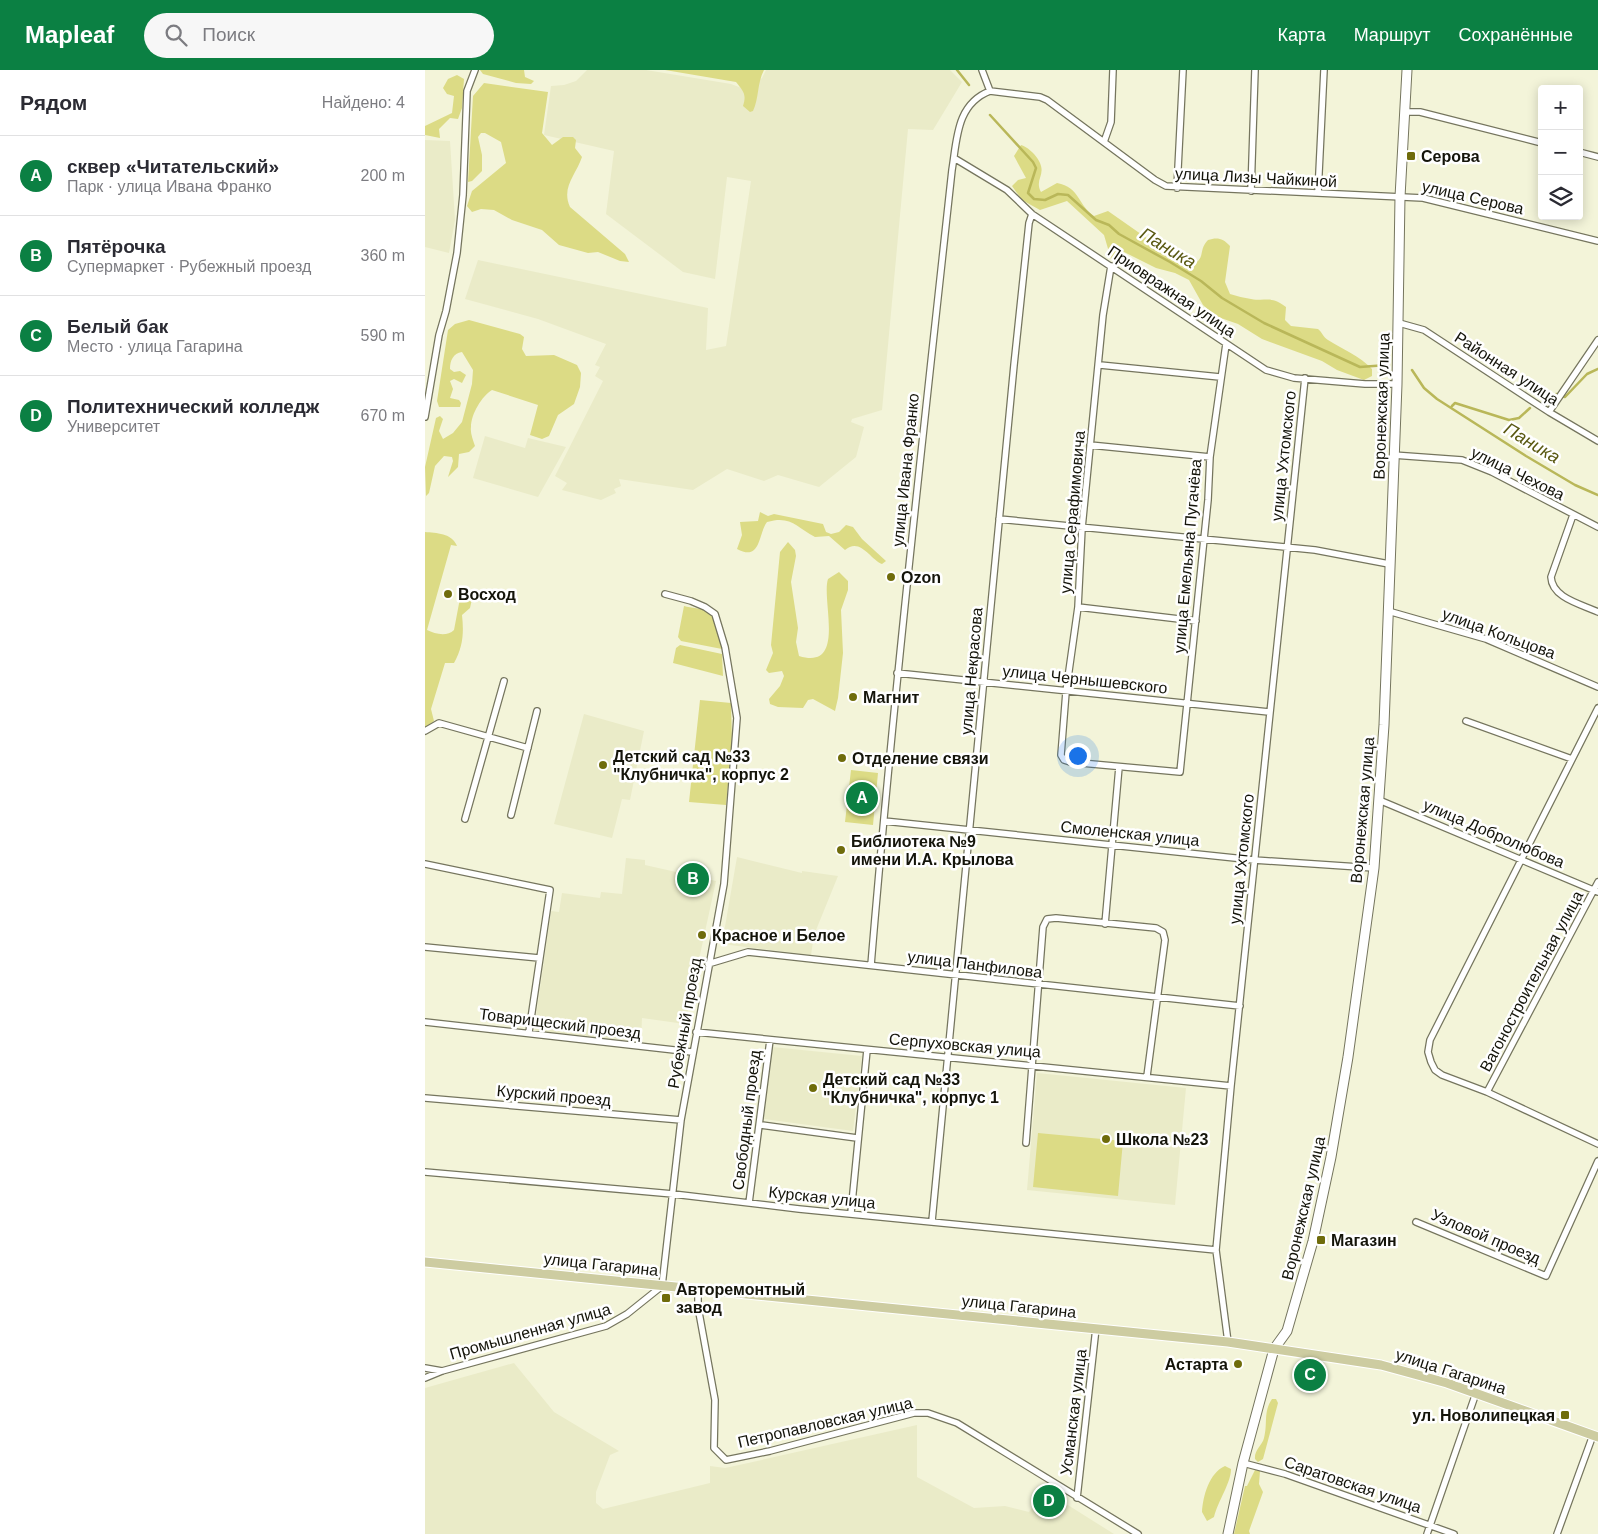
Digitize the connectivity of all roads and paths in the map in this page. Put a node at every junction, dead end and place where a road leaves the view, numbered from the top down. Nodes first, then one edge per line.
1 (475, 70) edge
2 (982, 70) edge
3 (1113, 70) edge
4 (1183, 70) edge
5 (1255, 70) edge
6 (1324, 70) edge
7 (1407, 70) edge
8 (990, 91) junction
9 (1405, 112) junction
10 (1104, 142) junction
11 (1538, 142) edge
12 (1583, 153) edge
13 (1598, 157) edge
14 (954, 158) junction
15 (1177, 188) junction
16 (1251, 191) junction
17 (1318, 194) junction
18 (1400, 197) junction
19 (1032, 214) junction
20 (1598, 241) edge
21 (1111, 266) junction
22 (1399, 324) junction
23 (1598, 340) edge
24 (1225, 344) junction
25 (1100, 365) junction
26 (1220, 377) junction
27 (1305, 378) junction
28 (1397, 384) junction
29 (1549, 412) junction
30 (425, 417) edge
31 (1598, 440) edge
32 (1090, 445) junction
33 (1393, 455) junction
34 (1210, 458) junction
35 (1573, 514) junction
36 (999, 519) junction
37 (1598, 527) edge
38 (1082, 528) junction
39 (1204, 540) junction
40 (1286, 548) junction
41 (1389, 564) junction
42 (665, 594) dead end
43 (1078, 607) junction
44 (1388, 610) junction
45 (1598, 612) edge
46 (1196, 621) junction
47 (897, 673) junction
48 (503, 681) dead end
49 (985, 682) junction
50 (1598, 687) edge
51 (1066, 692) junction
52 (1186, 703) junction
53 (1598, 708) edge
54 (537, 711) dead end
55 (1269, 712) junction
56 (1466, 721) dead end
57 (425, 731) edge
58 (490, 736) junction
59 (528, 748) junction
60 (1573, 759) junction
61 (1119, 767) junction
62 (1379, 800) junction
63 (511, 815) dead end
64 (465, 819) dead end
65 (884, 821) junction
66 (969, 830) junction
67 (1112, 845) junction
68 (1254, 860) junction
69 (1522, 860) junction
70 (425, 864) edge
71 (1374, 868) junction
72 (1598, 882) edge
73 (1596, 891) edge
74 (1105, 924) junction
75 (425, 948) edge
76 (539, 958) junction
77 (708, 964) junction
78 (871, 965) junction
79 (955, 976) junction
80 (1040, 985) junction
81 (1159, 998) junction
82 (1239, 1006) junction
83 (425, 1022) edge
84 (529, 1032) junction
85 (696, 1032) junction
86 (770, 1040) junction
87 (867, 1050) junction
88 (693, 1052) junction
89 (949, 1057) junction
90 (1032, 1064) junction
91 (1147, 1076) junction
92 (1231, 1086) junction
93 (1487, 1092) junction
94 (425, 1098) edge
95 (681, 1120) junction
96 (761, 1125) junction
97 (857, 1138) junction
98 (1026, 1143) dead end
99 (1598, 1144) edge
100 (1598, 1161) edge
101 (425, 1172) edge
102 (673, 1194) junction
103 (749, 1203) junction
104 (851, 1214) junction
105 (932, 1221) junction
106 (1416, 1222) dead end
107 (1216, 1250) junction
108 (425, 1262) edge
109 (662, 1286) junction
110 (697, 1288) junction
111 (1096, 1328) junction
112 (1228, 1342) junction
113 (1274, 1349) junction
114 (425, 1368) edge
115 (443, 1370) junction
116 (425, 1378) edge
117 (1476, 1393) junction
118 (1596, 1436) edge
119 (1243, 1463) junction
120 (1077, 1498) junction
121 (1430, 1525) junction
122 (1138, 1534) edge
123 (1228, 1534) edge
124 (1427, 1534) edge
125 (1454, 1534) edge
126 (1557, 1534) edge

1 - 30 street
2 - 8 street
3 - 10 street
4 - 15 street
5 - 16 street
6 - 17 street
7 - 9 street, Воронежская улица
8 - 10 street, улица Лизы Чайкиной
8 - 14 street, улица Ивана Франко
9 - 11 street
9 - 18 street, Воронежская улица
10 - 15 street, улица Лизы Чайкиной
12 - 13 street
14 - 19 street, Приовражная улица
14 - 47 street, улица Ивана Франко
15 - 16 street, улица Лизы Чайкиной
16 - 17 street, улица Лизы Чайкиной
17 - 18 street, улица Лизы Чайкиной
18 - 20 street, улица Серова
18 - 22 street, Воронежская улица
19 - 21 street, Приовражная улица
19 - 36 street, улица Некрасова
21 - 24 street, Приовражная улица
21 - 25 street, улица Серафимовича
22 - 28 street, Воронежская улица
22 - 29 street, Районная улица
23 - 29 street
24 - 26 street, улица Емельяна Пугачёва
24 - 27 street, Приовражная улица
25 - 26 street
25 - 32 street, улица Серафимовича
26 - 34 street, улица Емельяна Пугачёва
27 - 28 street, Приовражная улица
27 - 40 street, улица Ухтомского
28 - 33 street, Воронежская улица
29 - 31 street, Районная улица
32 - 34 street
32 - 38 street, улица Серафимовича
33 - 35 street, улица Чехова
33 - 41 street, Воронежская улица
34 - 39 street, улица Емельяна Пугачёва
35 - 37 street, улица Чехова
35 - 45 street
36 - 38 street
36 - 49 street, улица Некрасова
38 - 39 street
38 - 43 street, улица Серафимовича
39 - 40 street
39 - 46 street, улица Емельяна Пугачёва
40 - 41 street
40 - 55 street, улица Ухтомского
41 - 44 street, Воронежская улица
42 - 77 street, Рубежный проезд
43 - 46 street
43 - 51 street, улица Серафимовича
44 - 50 street, улица Кольцова
44 - 62 street, Воронежская улица
46 - 52 street, улица Емельяна Пугачёва
47 - 49 street, улица Чернышевского
47 - 65 street, улица Ивана Франко
48 - 58 street
49 - 51 street, улица Чернышевского
49 - 66 street, улица Некрасова
51 - 52 street, улица Чернышевского
51 - 61 street, улица Серафимовича
52 - 55 street, улица Чернышевского
52 - 61 street, улица Емельяна Пугачёва
53 - 60 street
54 - 59 street
55 - 68 street, улица Ухтомского
56 - 60 street
57 - 58 street
58 - 59 street
58 - 64 street
59 - 63 street
60 - 69 street
61 - 67 street
62 - 69 street, улица Добролюбова
62 - 71 street, Воронежская улица
65 - 66 street, Смоленская улица
65 - 78 street, улица Ивана Франко
66 - 67 street, Смоленская улица
66 - 79 street, улица Некрасова
67 - 68 street, Смоленская улица
67 - 74 street
68 - 71 street, Смоленская улица
68 - 82 street, улица Ухтомского
69 - 73 street, улица Добролюбова
69 - 93 street
70 - 76 street
71 - 113 street, Воронежская улица
72 - 73 street, Вагоностроительная улица
73 - 93 street, Вагоностроительная улица
74 - 80 street
74 - 81 street
75 - 76 street
76 - 84 street
77 - 78 street, улица Панфилова
77 - 85 street, Рубежный проезд
78 - 79 street, улица Панфилова
79 - 80 street, улица Панфилова
79 - 89 street, улица Некрасова
80 - 81 street, улица Панфилова
80 - 90 street
81 - 82 street, улица Панфилова
81 - 91 street
82 - 92 street, улица Ухтомского
83 - 84 street, Товарищеский проезд
84 - 88 street, Товарищеский проезд
85 - 86 street, Серпуховская улица
85 - 88 street, Рубежный проезд
86 - 87 street, Серпуховская улица
86 - 96 street, Свободный проезд
87 - 89 street, Серпуховская улица
87 - 97 street
88 - 95 street, Рубежный проезд
89 - 90 street, Серпуховская улица
89 - 105 street, улица Некрасова
90 - 91 street, Серпуховская улица
90 - 98 street
91 - 92 street, Серпуховская улица
92 - 107 street, улица Ухтомского
93 - 99 street
94 - 95 street, Курский проезд
95 - 102 street, Рубежный проезд
96 - 97 street
96 - 103 street, Свободный проезд
97 - 104 street
100 - 106 street, Узловой проезд
101 - 102 street, Курская улица
102 - 103 street, Курская улица
102 - 109 street, Рубежный проезд
103 - 104 street, Курская улица
104 - 105 street, Курская улица
105 - 107 street, Курская улица
107 - 112 street, улица Ухтомского
108 - 109 main road, улица Гагарина
109 - 110 main road, улица Гагарина
109 - 115 street, Промышленная улица
110 - 111 main road, улица Гагарина
110 - 120 street, Петропавловская улица
111 - 112 main road, улица Гагарина
111 - 120 street, Усманская улица
112 - 113 main road, улица Гагарина
113 - 117 main road, улица Гагарина
113 - 119 street, Воронежская улица
114 - 115 street
115 - 116 street, Промышленная улица
117 - 118 main road, улица Гагарина
117 - 121 street
118 - 126 street
119 - 121 street, Саратовская улица
119 - 123 street, Воронежская улица
120 - 122 street, Петропавловская улица
121 - 124 street
121 - 125 street, Саратовская улица

